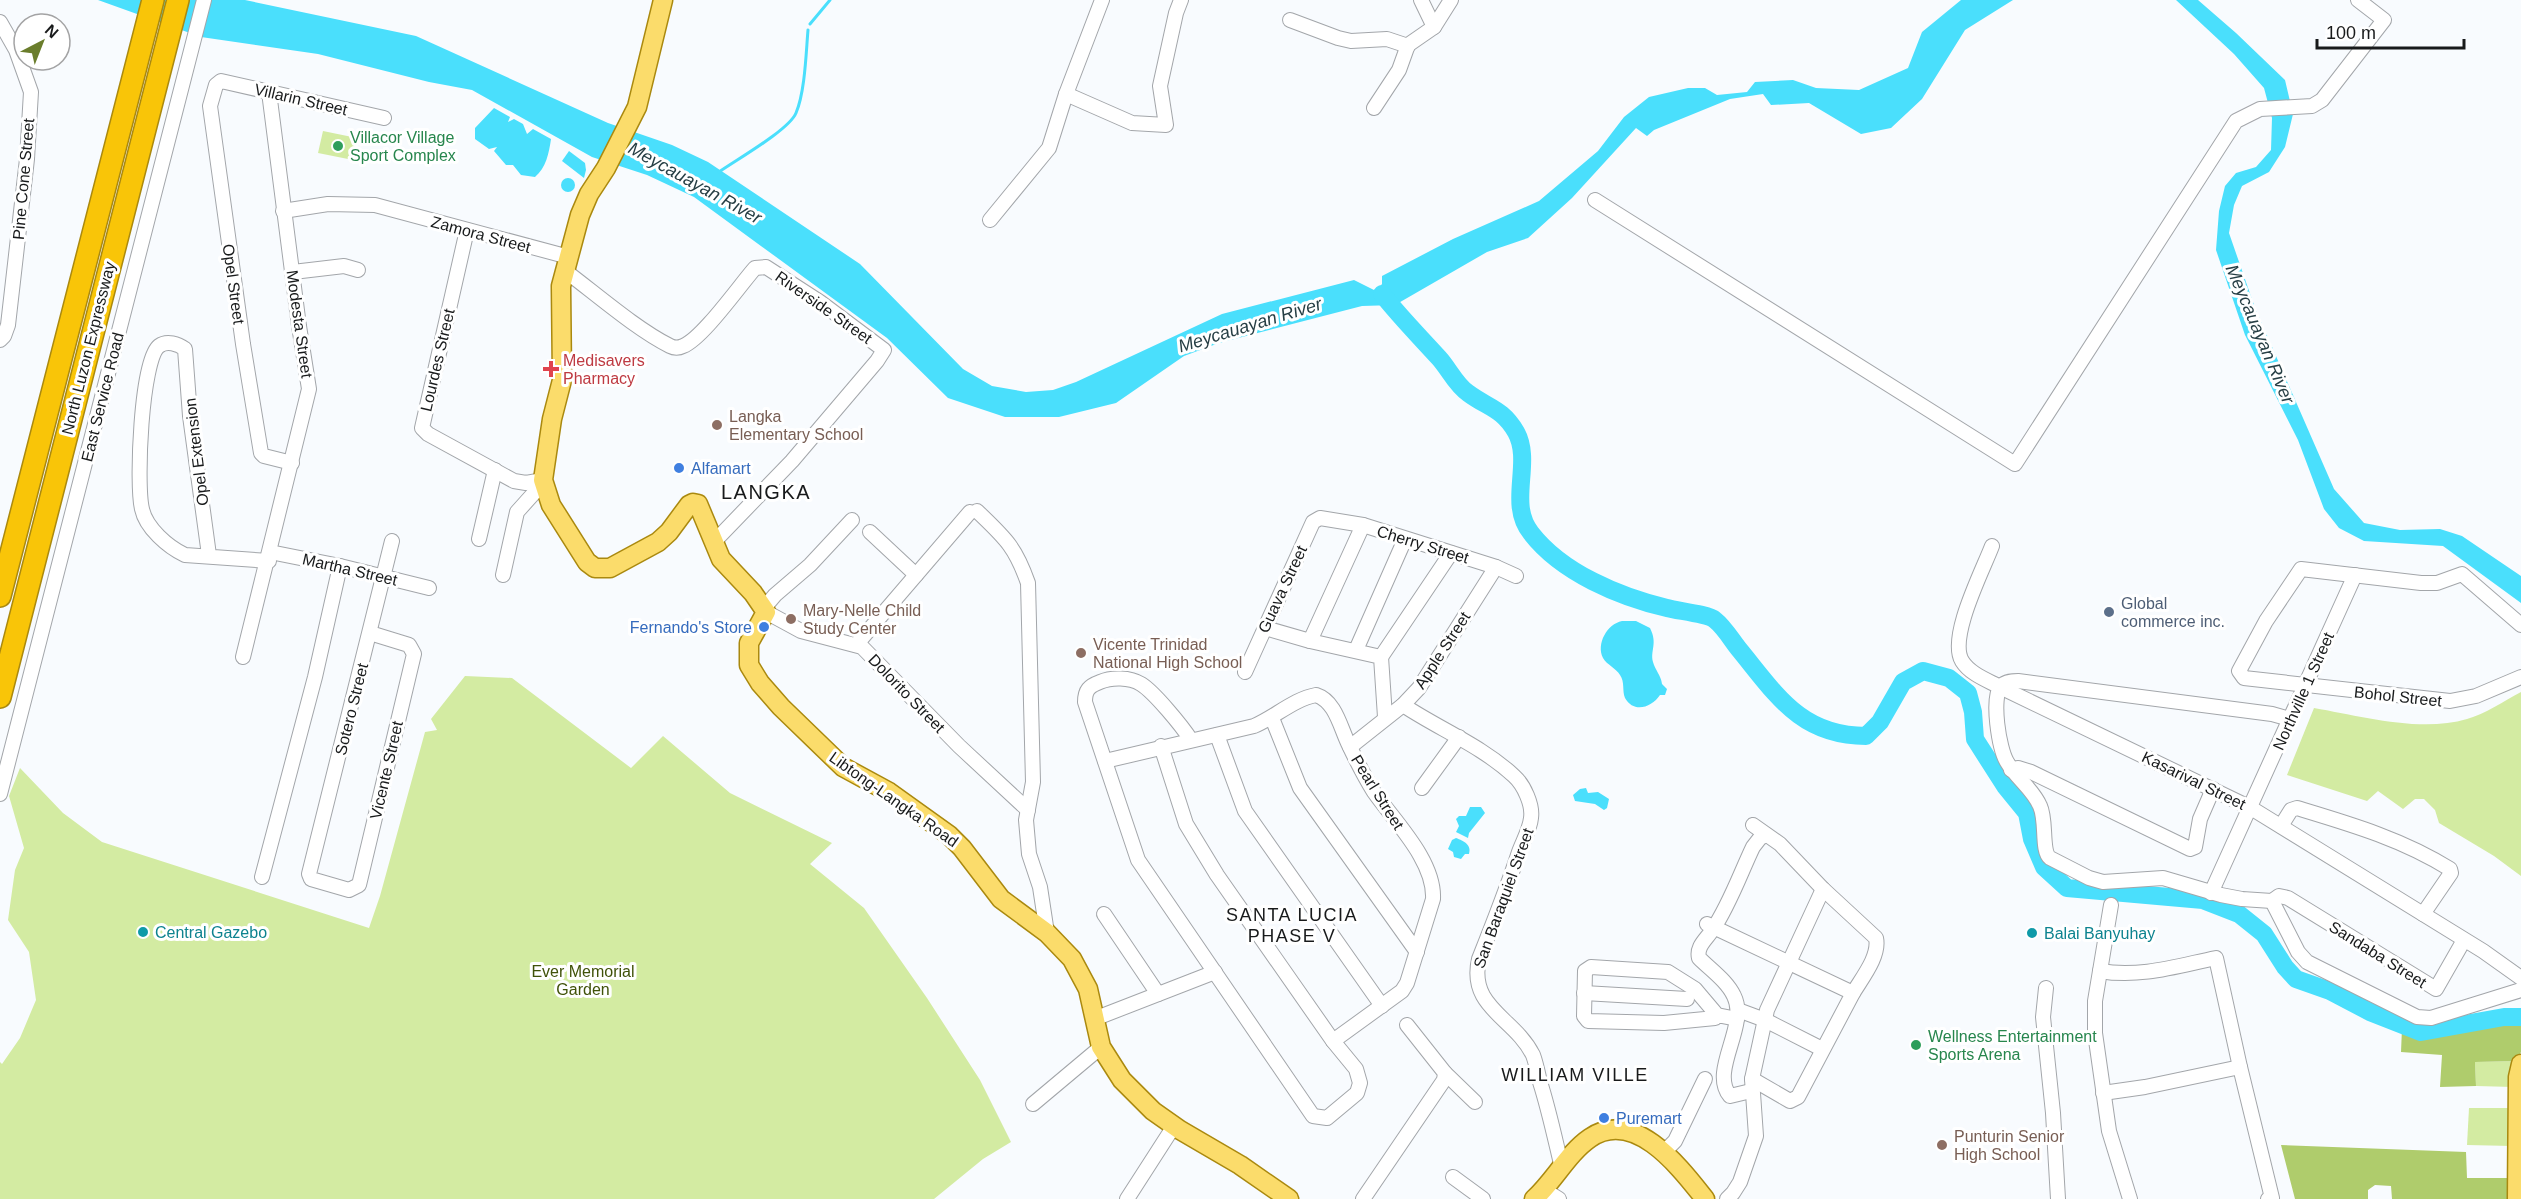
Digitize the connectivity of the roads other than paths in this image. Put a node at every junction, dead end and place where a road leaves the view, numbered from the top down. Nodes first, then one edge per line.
1 (153, 0) edge
2 (178, 0) edge
3 (204, 0) edge
4 (663, 0) edge
5 (1101, 0) edge
6 (1181, 0) edge
7 (1421, 0) edge
8 (1451, 0) edge
9 (2358, 0) edge
10 (1290, 20) dead end
11 (0, 22) edge
12 (1434, 27) junction
13 (1408, 46) junction
14 (218, 82) joint
15 (269, 92) junction
16 (1066, 94) junction
17 (1374, 108) dead end
18 (384, 118) dead end
19 (1595, 200) dead end
20 (283, 211) junction
21 (990, 220) dead end
22 (467, 230) junction
23 (567, 264) junction
24 (358, 270) dead end
25 (293, 272) junction
26 (0, 340) edge
27 (185, 349) joint
28 (292, 463) junction
29 (495, 470) junction
30 (543, 482) junction
31 (1329, 518) joint
32 (852, 520) dead end
33 (1363, 525) junction
34 (870, 532) dead end
35 (478, 539) dead end
36 (1405, 539) junction
37 (392, 541) dead end
38 (713, 543) junction
39 (1992, 546) dead end
40 (1451, 553) junction
41 (209, 555) junction
42 (269, 556) junction
43 (340, 566) junction
44 (1496, 567) junction
45 (503, 575) dead end
46 (916, 575) junction
47 (2355, 575) junction
48 (384, 576) junction
49 (1516, 576) dead end
50 (429, 588) dead end
51 (0, 596) edge
52 (765, 610) junction
53 (2521, 625) edge
54 (1265, 628) junction
55 (370, 633) junction
56 (1310, 641) junction
57 (856, 645) junction
58 (1356, 650) junction
59 (243, 657) dead end
60 (1381, 657) junction
61 (1245, 672) dead end
62 (2521, 677) edge
63 (2306, 685) junction
64 (2000, 687) junction
65 (0, 697) edge
66 (1403, 705) junction
67 (1385, 717) junction
68 (1272, 718) junction
69 (2290, 719) junction
70 (1218, 735) junction
71 (1459, 737) junction
72 (1191, 740) junction
73 (1161, 746) junction
74 (1350, 747) junction
75 (1105, 761) junction
76 (2011, 770) junction
77 (1422, 788) dead end
78 (2213, 789) junction
79 (0, 794) edge
80 (2251, 808) junction
81 (1028, 810) junction
82 (1753, 825) dead end
83 (2281, 825) junction
84 (1767, 835) junction
85 (262, 877) dead end
86 (309, 877) joint
87 (1823, 889) junction
88 (2211, 893) junction
89 (2272, 901) junction
90 (2111, 905) dead end
91 (1104, 914) dead end
92 (2423, 914) junction
93 (1711, 926) junction
94 (1047, 933) junction
95 (2464, 940) junction
96 (1417, 952) junction
97 (1789, 963) junction
98 (2100, 971) junction
99 (1215, 972) junction
100 (2521, 978) edge
101 (2046, 988) dead end
102 (2521, 990) edge
103 (1584, 993) junction
104 (1853, 993) junction
105 (1158, 994) junction
106 (1691, 994) junction
107 (1382, 1006) junction
108 (1717, 1015) junction
109 (1738, 1015) junction
110 (1094, 1019) junction
111 (1765, 1020) junction
112 (1683, 1023) junction
113 (1407, 1025) dead end
114 (1333, 1041) junction
115 (1101, 1047) junction
116 (1822, 1049) junction
117 (2521, 1064) edge
118 (2240, 1067) junction
119 (1445, 1074) junction
120 (1705, 1079) dead end
121 (1752, 1085) junction
122 (2103, 1093) junction
123 (1475, 1102) dead end
124 (1033, 1104) dead end
125 (1174, 1126) junction
126 (1664, 1152) junction
127 (1562, 1168) junction
128 (1453, 1177) dead end
129 (1538, 1194) edge
130 (1127, 1199) edge
131 (1289, 1199) edge
132 (1363, 1199) edge
133 (1483, 1199) edge
134 (1559, 1199) edge
135 (1705, 1199) edge
136 (1727, 1199) edge
137 (2058, 1199) edge
138 (2130, 1199) edge
139 (2268, 1199) edge
140 (2517, 1199) edge

1 - 51 highway, North Luzon Expressway
2 - 65 highway, North Luzon Expressway
3 - 79 street, East Service Road
4 - 23 main road
5 - 16 street
6 - 16 street
7 - 12 street
8 - 12 street
9 - 19 street
10 - 13 street
11 - 26 street, Pine Cone Street
12 - 13 street
13 - 17 street
14 - 15 street, Villarin Street
14 - 28 street, Opel Street
15 - 18 street, Villarin Street
15 - 20 street, Modesta Street
16 - 21 street
20 - 22 street, Zamora Street
20 - 25 street, Modesta Street
22 - 23 street, Zamora Street
22 - 29 street, Lourdes Street
23 - 30 main road
23 - 38 street, Riverside Street
24 - 25 street
25 - 28 street, Modesta Street
27 - 41 street, Opel Extension
27 - 41 street, Martha Street
28 - 42 street, Modesta Street
29 - 30 street, Lourdes Street
29 - 35 street
30 - 38 main road
30 - 45 street
31 - 33 street, Cherry Street
31 - 54 street, Guava Street
32 - 52 street
33 - 36 street, Cherry Street
33 - 56 street
34 - 46 street
36 - 40 street, Cherry Street
36 - 58 street
37 - 48 street, Sotero Street
38 - 52 main road
39 - 64 street, Kasarival Street
40 - 44 street, Cherry Street
40 - 60 street
41 - 42 street, Martha Street
42 - 43 street, Martha Street
42 - 59 street, Modesta Street
43 - 48 street, Martha Street
43 - 85 street
44 - 49 street, Cherry Street
44 - 66 street, Apple Street
46 - 57 street
46 - 81 street
47 - 53 street
47 - 63 street, Northville 1 Street
47 - 63 street, Bohol Street
48 - 50 street, Martha Street
48 - 55 street, Sotero Street
52 - 57 street, Dolorito Street
52 - 94 main road, Libtong-Langka Road
54 - 56 street
54 - 61 street, Guava Street
55 - 86 street, Sotero Street
55 - 86 street, Vicente Street
56 - 58 street
57 - 81 street, Dolorito Street
58 - 60 street
60 - 67 street
62 - 63 street, Bohol Street
63 - 69 street, Northville 1 Street
64 - 69 street
64 - 76 street
64 - 78 street, Kasarival Street
66 - 67 street, Apple Street
66 - 71 street, San Baraquiel Street
67 - 74 street, Apple Street
68 - 70 street, Pearl Street
68 - 74 street, Pearl Street
68 - 96 street
69 - 80 street, Northville 1 Street
70 - 72 street, Pearl Street
70 - 107 street
71 - 77 street
71 - 127 street, San Baraquiel Street
72 - 73 street, Pearl Street
72 - 75 street
73 - 75 street, Pearl Street
73 - 114 street
74 - 96 street, Pearl Street
75 - 99 street
76 - 78 street
76 - 88 street
78 - 80 street, Kasarival Street
80 - 83 street, Kasarival Street
80 - 88 street, Northville 1 Street
81 - 94 street
82 - 84 street
83 - 92 street, Kasarival Street
83 - 92 street
84 - 87 street
84 - 93 street
87 - 97 street
87 - 104 street
88 - 89 street
89 - 95 street, Sandaba Street
89 - 102 street
90 - 98 street
91 - 105 street
92 - 95 street, Kasarival Street
93 - 97 street
93 - 109 street
94 - 110 main road, Libtong-Langka Road
95 - 100 street, Kasarival Street
96 - 107 street, Pearl Street
97 - 104 street
97 - 111 street
98 - 118 street
98 - 122 street
99 - 105 street
99 - 114 street
101 - 137 street
103 - 106 street
103 - 106 street
103 - 112 street
104 - 116 street
105 - 110 street
106 - 108 street
106 - 112 street
107 - 114 street, Pearl Street
108 - 109 street
108 - 112 street
109 - 111 street
109 - 121 street
110 - 115 main road, Libtong-Langka Road
111 - 116 street
111 - 121 street
113 - 119 street
115 - 124 street
115 - 125 main road, Libtong-Langka Road
116 - 121 street
117 - 140 main road
118 - 122 street
118 - 139 street
119 - 123 street
119 - 132 street
120 - 126 street
121 - 136 street
122 - 138 street
125 - 130 street
125 - 131 main road, Libtong-Langka Road
126 - 127 main road
126 - 135 main road
127 - 129 main road
128 - 133 street
129 - 134 street

